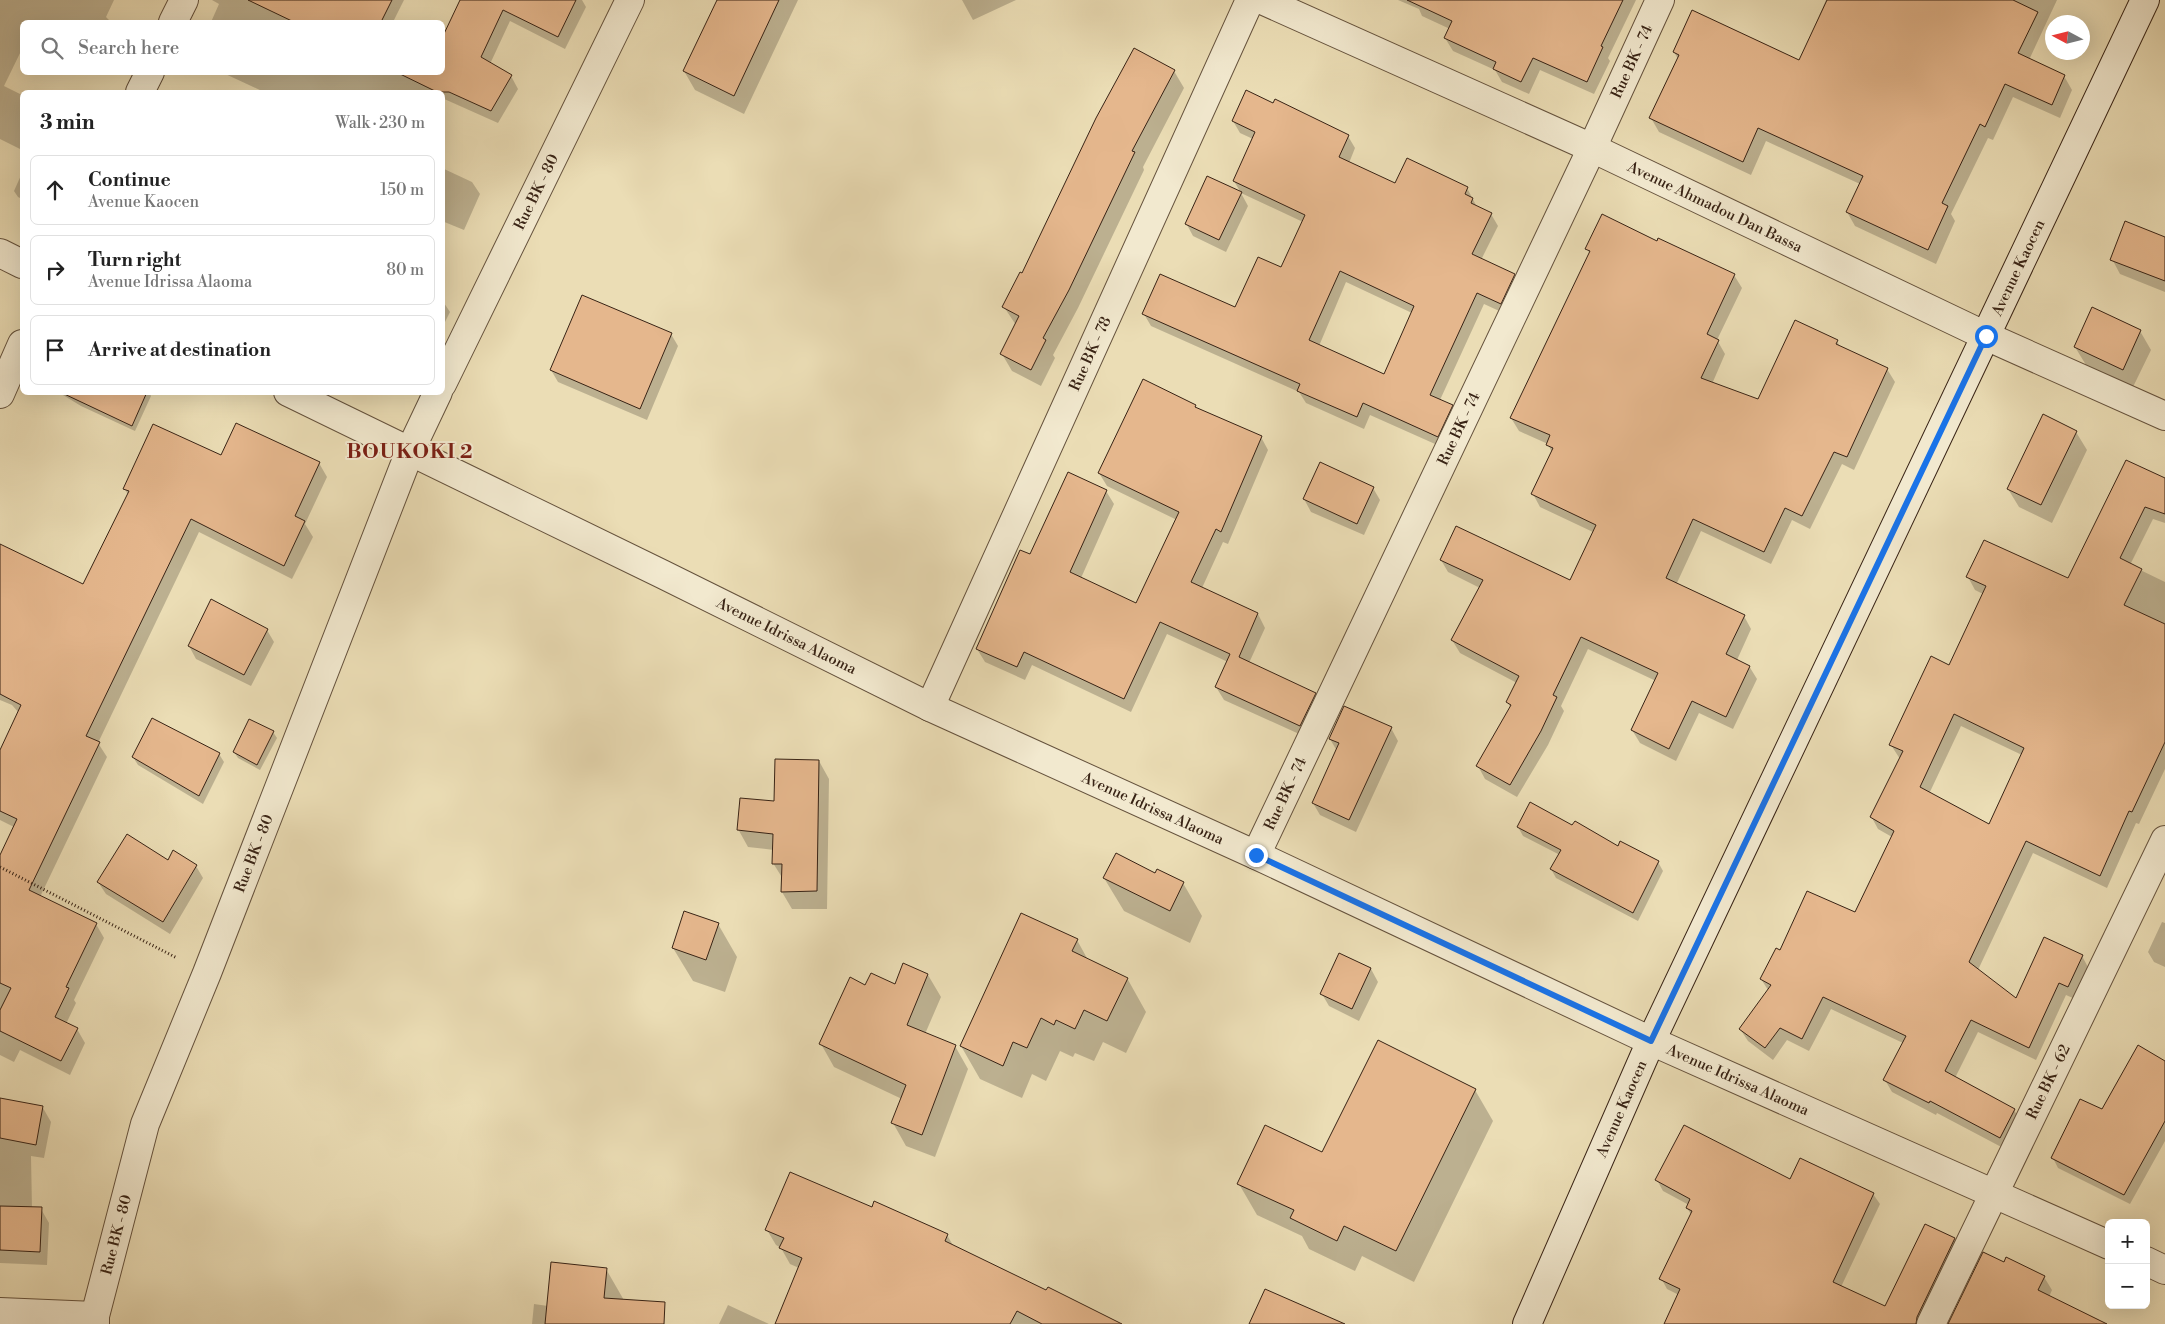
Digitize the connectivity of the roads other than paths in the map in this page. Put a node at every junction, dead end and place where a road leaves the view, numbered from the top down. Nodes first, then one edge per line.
1 (184, 0) edge
2 (630, 0) edge
3 (1250, 0) edge
4 (1262, 0) edge
5 (1660, 0) edge
6 (2145, 0) edge
7 (174, 20) edge
8 (148, 75) edge
9 (141, 90) edge
10 (1592, 148) junction
11 (0, 253) edge
12 (20, 263) edge
13 (1986, 336) junction
14 (20, 349) edge
15 (445, 378) edge
16 (0, 394) edge
17 (294, 395) edge
18 (437, 395) edge
19 (2165, 416) edge
20 (410, 451) junction
21 (930, 707) junction
22 (2165, 840) edge
23 (1256, 855) junction
24 (1651, 1041) junction
25 (1994, 1194) junction
26 (2105, 1242) edge
27 (2150, 1263) edge
28 (2165, 1270) edge
29 (0, 1312) edge
30 (95, 1320) edge
31 (1526, 1324) edge
32 (1931, 1324) edge

1 - 7 street
2 - 15 street, Rue BK - 80
3 - 21 street, Rue BK - 78
4 - 10 street, Avenue Ahmadou Dan Bassa
5 - 10 street, Rue BK - 74
6 - 13 street, Avenue Kaocen
8 - 9 street
10 - 13 street, Avenue Ahmadou Dan Bassa
10 - 23 street, Rue BK - 74
11 - 12 street
13 - 19 street, Avenue Ahmadou Dan Bassa
13 - 24 street, Avenue Kaocen
14 - 16 street
17 - 20 street, Avenue Idrissa Alaoma
18 - 20 street, Rue BK - 80
20 - 21 street, Avenue Idrissa Alaoma
20 - 30 street, Rue BK - 80
21 - 23 street, Avenue Idrissa Alaoma
22 - 25 street, Rue BK - 62
23 - 24 street, Avenue Idrissa Alaoma
24 - 25 street, Avenue Idrissa Alaoma
24 - 31 street, Avenue Kaocen
25 - 26 street, Avenue Idrissa Alaoma
25 - 32 street, Rue BK - 62
27 - 28 street
29 - 30 street

